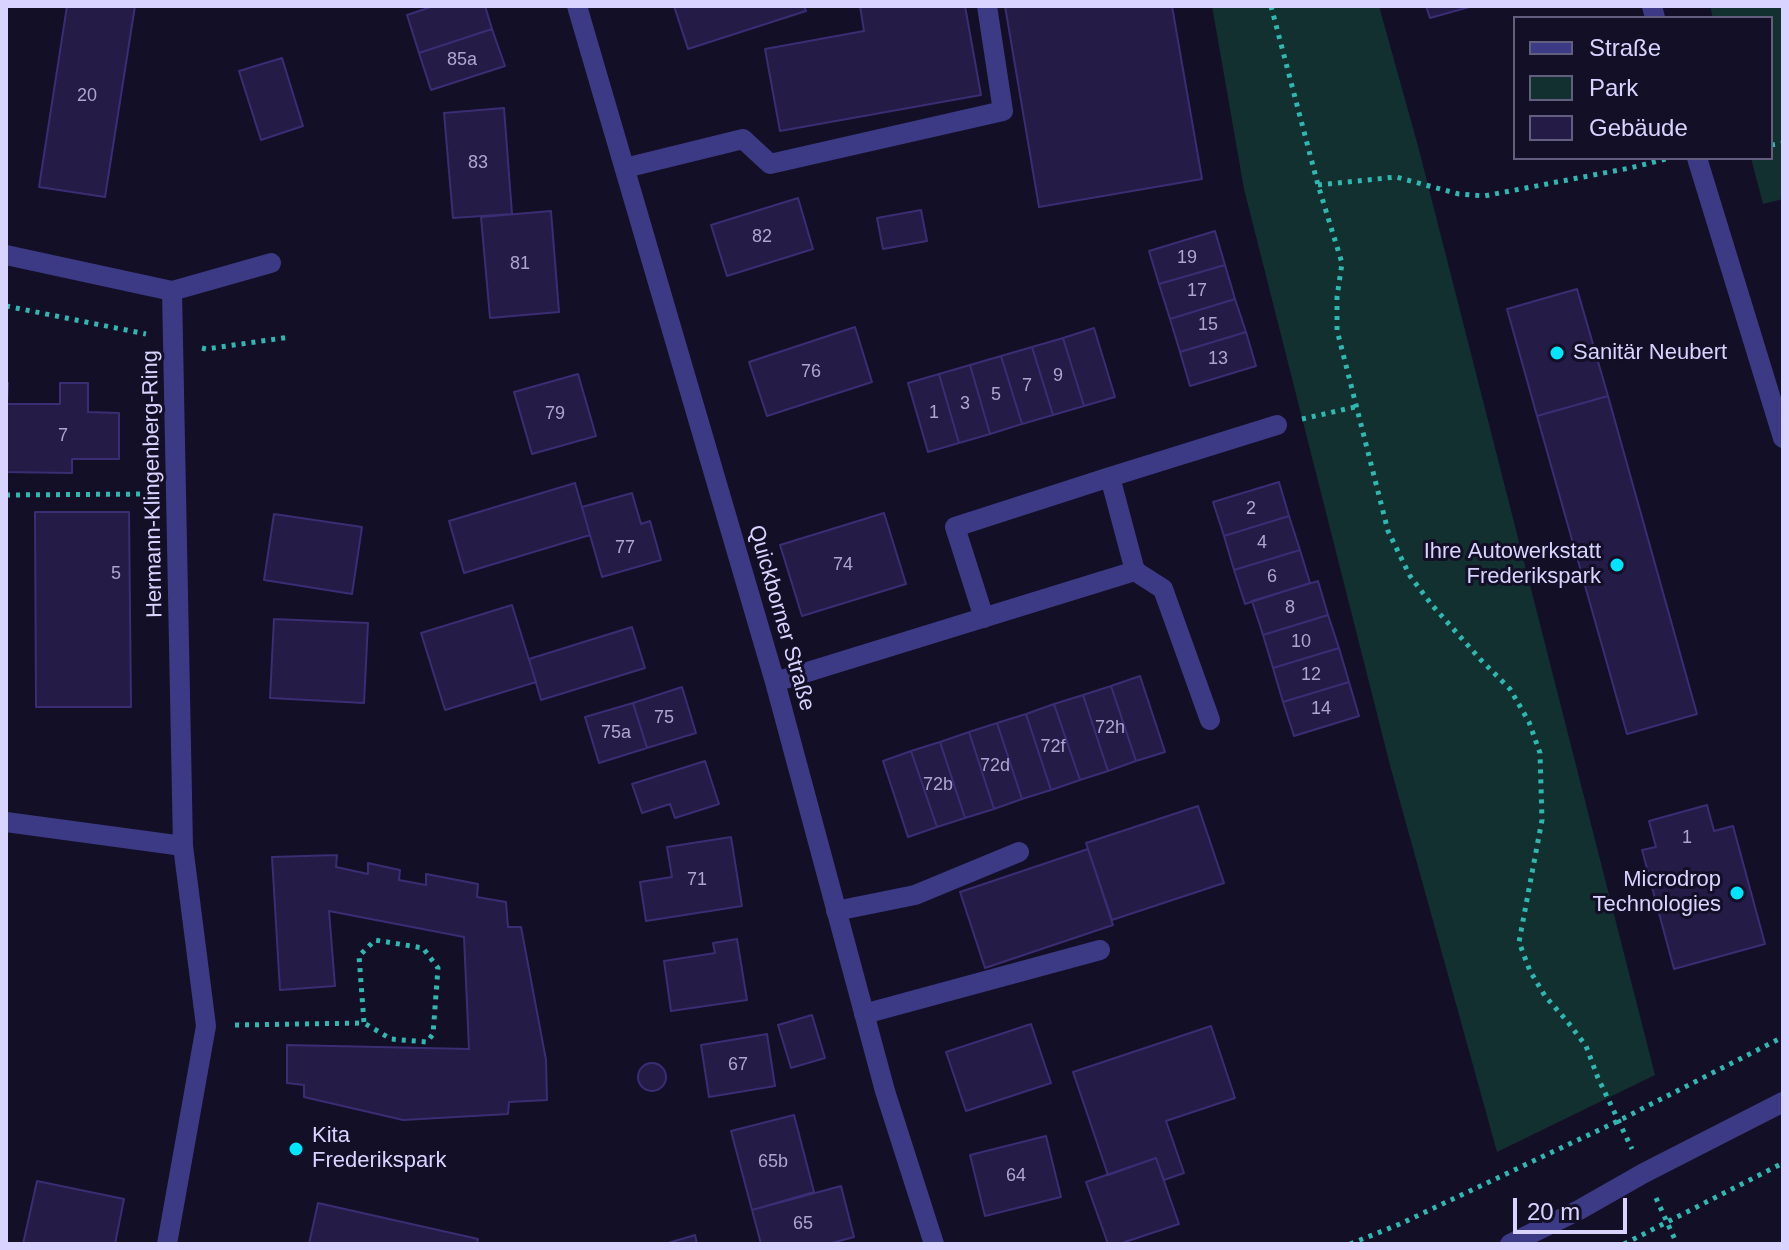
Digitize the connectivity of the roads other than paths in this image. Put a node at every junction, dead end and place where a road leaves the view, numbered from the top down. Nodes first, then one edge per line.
1 (577, 6) edge
2 (987, 6) edge
3 (1698, 160) edge
4 (625, 168) junction
5 (6, 255) edge
6 (271, 263) dead end
7 (172, 291) junction
8 (1277, 425) road end
9 (1783, 438) edge
10 (1110, 477) junction
11 (1135, 571) junction
12 (984, 618) junction
13 (775, 682) junction
14 (1210, 720) dead end
15 (6, 822) edge
16 (183, 846) junction
17 (1019, 852) dead end
18 (836, 911) junction
19 (1100, 950) dead end
20 (864, 1014) junction
21 (1783, 1102) edge
22 (167, 1244) edge
23 (934, 1244) edge
24 (1510, 1244) edge

1 - 4 street, Quickborner Straße
2 - 4 street
3 - 9 street
4 - 13 street, Quickborner Straße
5 - 7 street
6 - 7 street
7 - 16 street, Hermann-Klingenberg-Ring
8 - 10 street
10 - 11 street
10 - 12 street
11 - 12 street
11 - 14 street
12 - 13 street
13 - 18 street, Quickborner Straße
15 - 16 street
16 - 22 street, Hermann-Klingenberg-Ring
17 - 18 street
18 - 20 street, Quickborner Straße
19 - 20 street
20 - 23 street, Quickborner Straße
21 - 24 street

